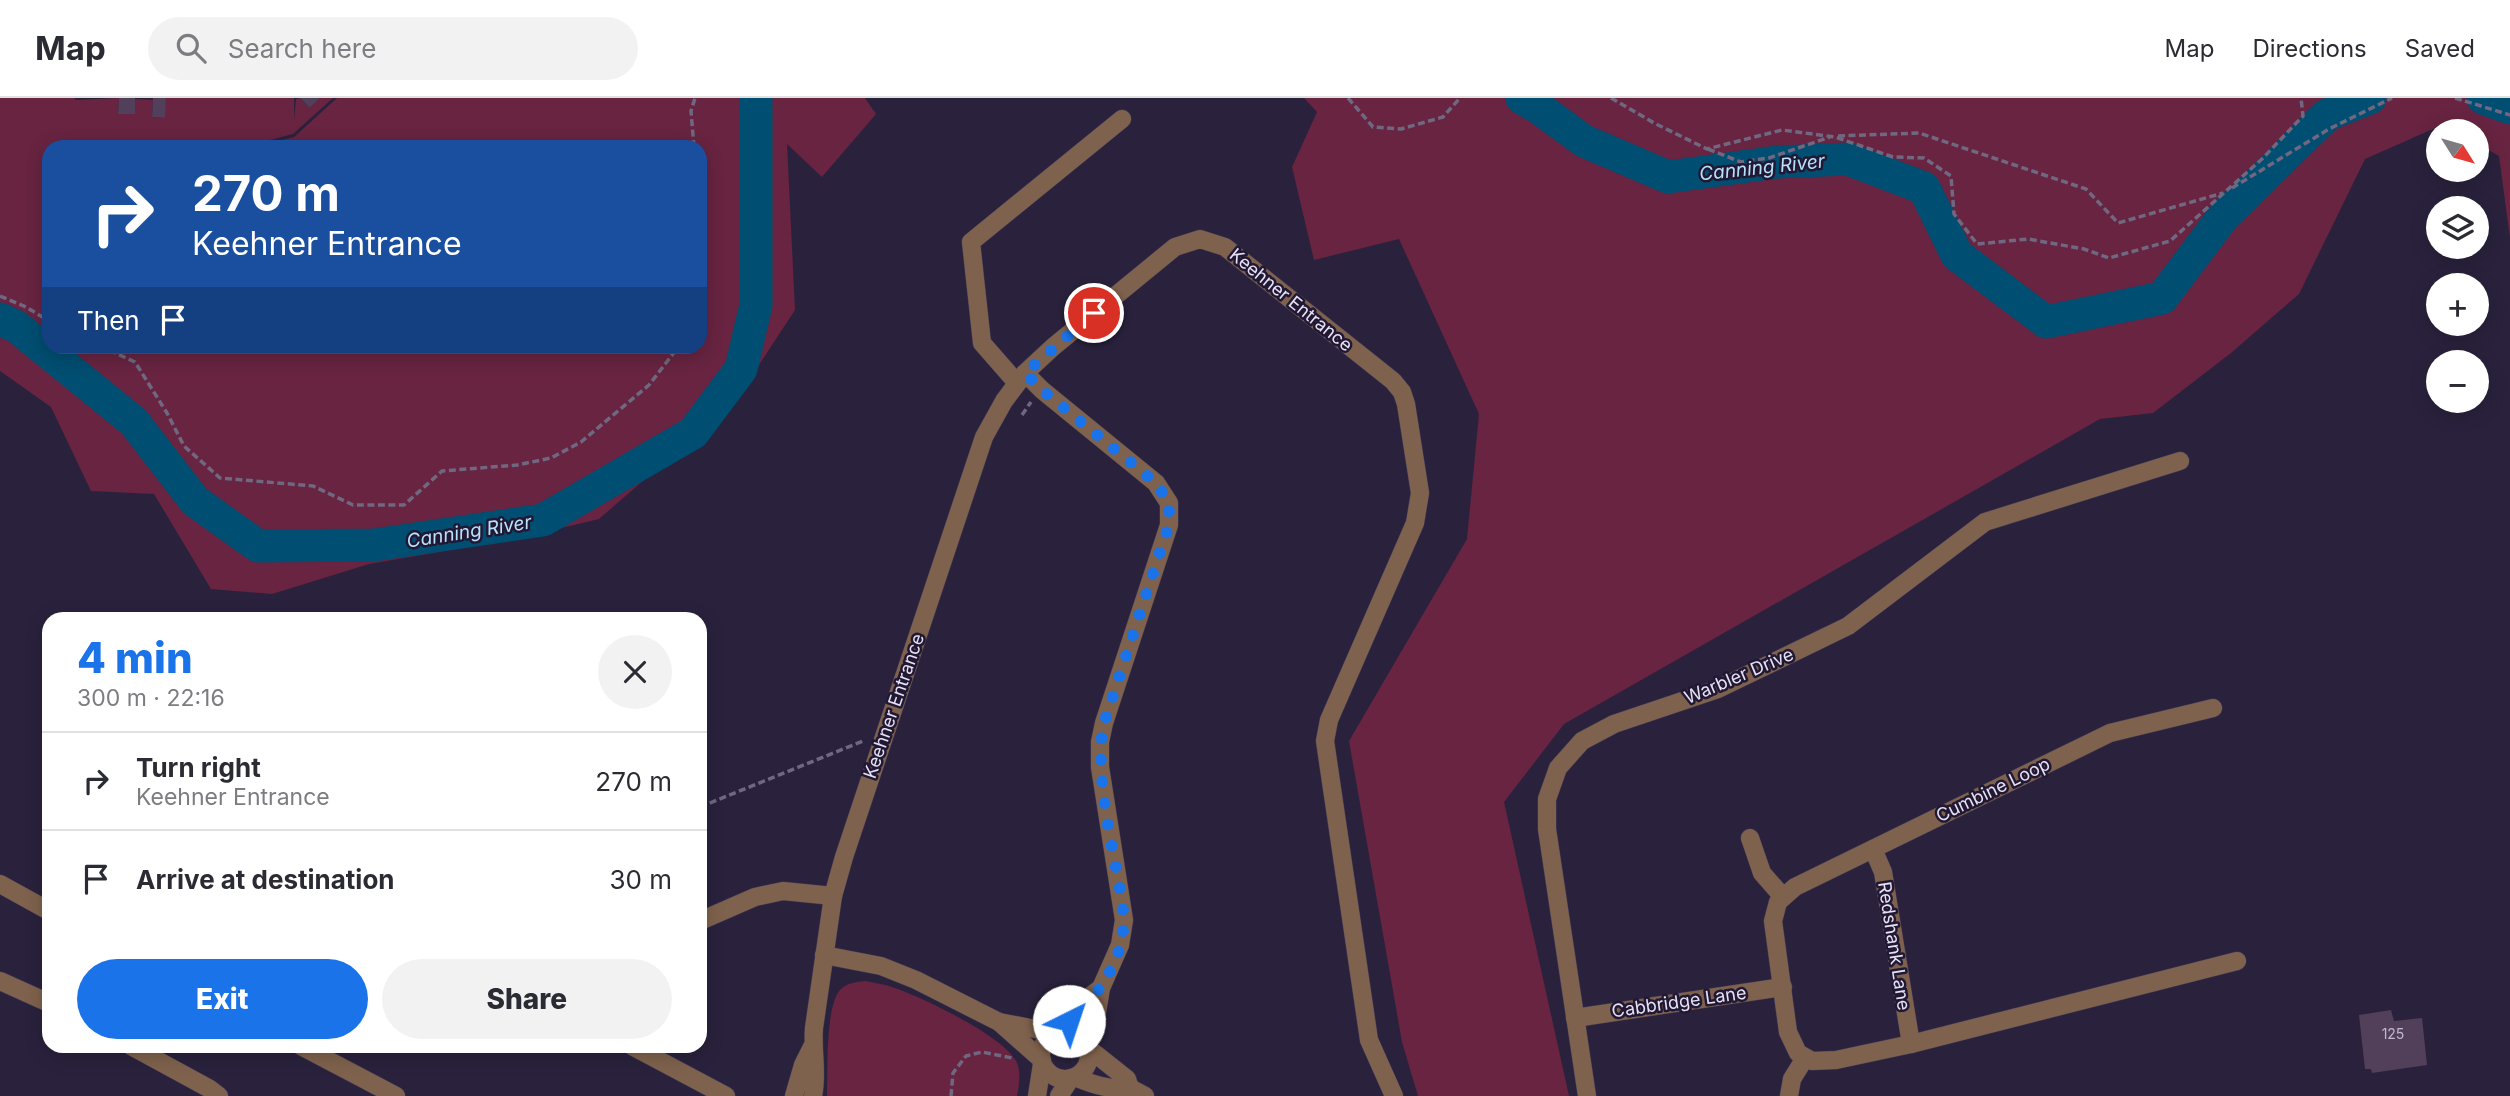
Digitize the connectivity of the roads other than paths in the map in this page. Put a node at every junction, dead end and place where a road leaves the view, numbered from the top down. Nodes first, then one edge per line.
1 (1122, 119) dead end
2 (1021, 378) junction
3 (2180, 461) dead end
4 (2213, 708) dead end
5 (1750, 838) dead end
6 (1873, 849) junction
7 (0, 884) edge
8 (833, 896) junction
9 (1783, 897) junction
10 (42, 907) edge
11 (707, 918) edge
12 (824, 955) junction
13 (2237, 961) dead end
14 (0, 981) edge
15 (1101, 988) junction
16 (1783, 988) junction
17 (42, 1000) edge
18 (1575, 1017) junction
19 (999, 1022) junction
20 (1057, 1033) junction
21 (1911, 1044) junction
22 (812, 1047) junction
23 (1087, 1047) junction
24 (144, 1053) edge
25 (314, 1053) edge
26 (645, 1053) edge
27 (1805, 1058) junction
28 (1042, 1062) junction
29 (1073, 1078) junction
30 (1138, 1092) edge
31 (391, 1095) edge
32 (219, 1096) edge
33 (726, 1096) edge
34 (794, 1096) edge
35 (813, 1096) edge
36 (1037, 1096) edge
37 (1059, 1096) edge
38 (1394, 1096) edge
39 (1587, 1096) edge
40 (1789, 1096) edge

1 - 2 street
2 - 8 street, Keehner Entrance
2 - 15 street
2 - 38 street, Keehner Entrance
3 - 18 street, Warbler Drive
4 - 6 street, Cumbine Loop
5 - 9 street
6 - 9 street, Cumbine Loop
6 - 21 street, Redshank Lane
7 - 10 street
8 - 11 street
8 - 12 street, Keehner Entrance
9 - 16 street
12 - 19 street
12 - 22 street, Keehner Entrance
13 - 21 street
14 - 17 street
15 - 20 street
15 - 23 street
16 - 18 street, Cabbridge Lane
16 - 27 street
18 - 39 street, Warbler Drive
19 - 20 street
19 - 28 street
20 - 23 street
20 - 28 street
21 - 27 street
22 - 34 street, Keehner Entrance
22 - 35 street, Keehner Entrance
23 - 29 street
23 - 30 street
24 - 32 street
25 - 31 street
26 - 33 street
27 - 40 street
28 - 29 street
28 - 36 street
29 - 30 street
29 - 37 street

